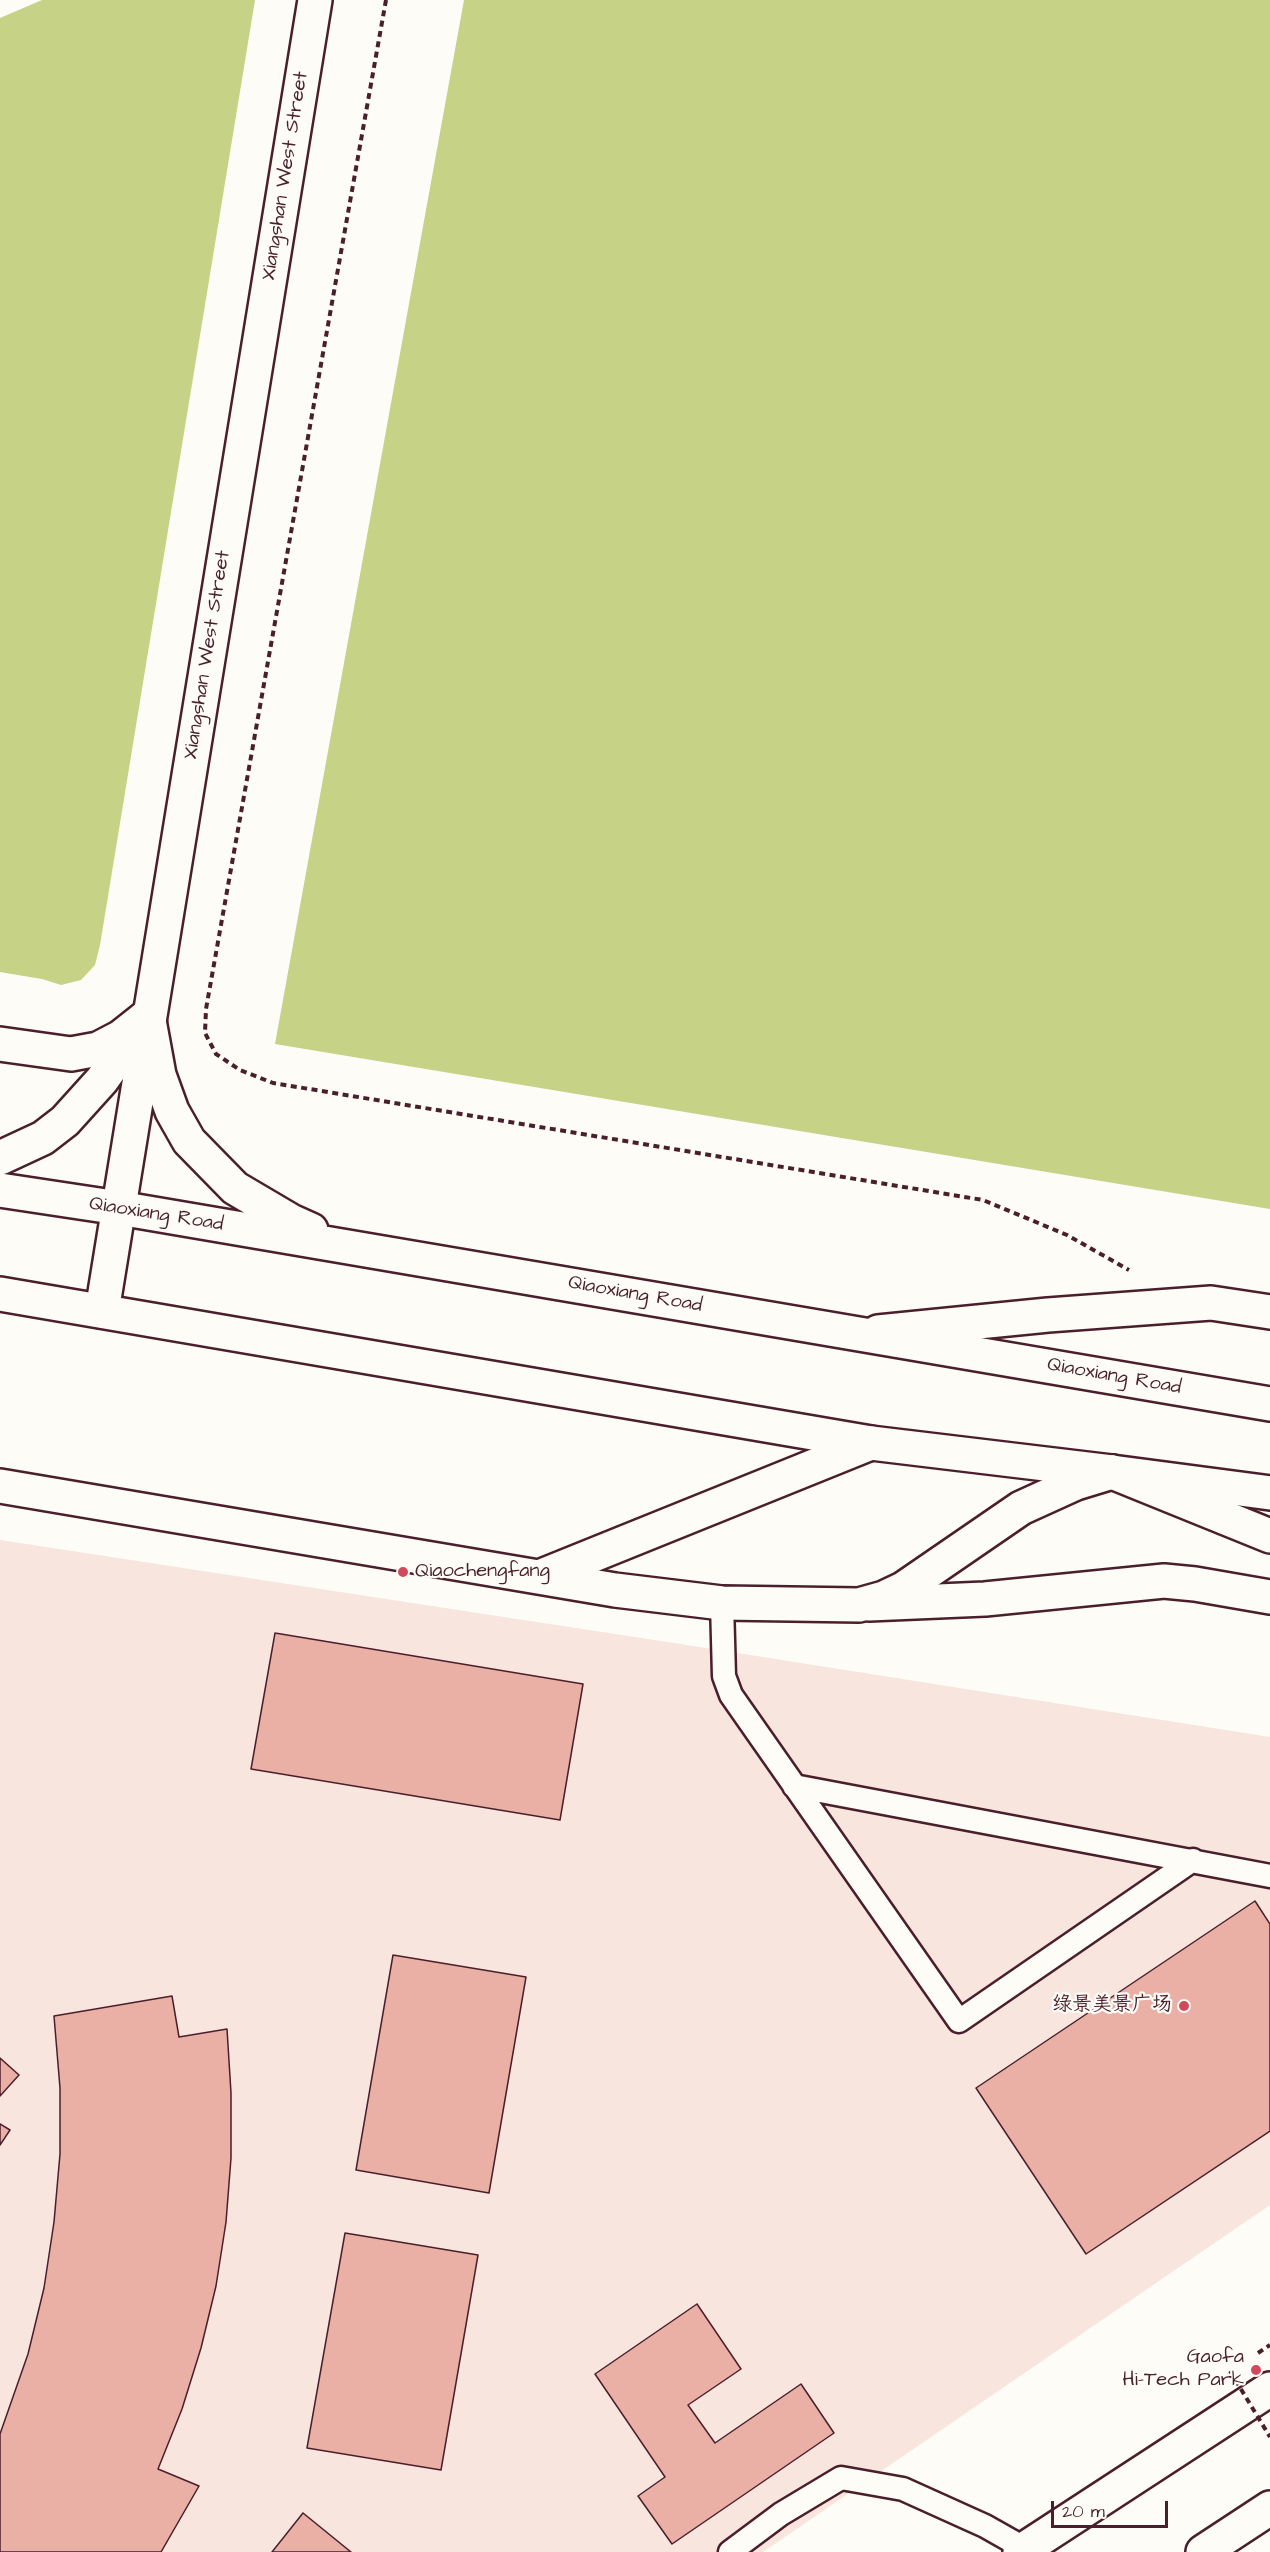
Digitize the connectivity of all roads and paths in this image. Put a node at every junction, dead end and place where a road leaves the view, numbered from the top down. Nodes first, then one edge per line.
1 (315, 0) edge
2 (386, 0) edge
3 (148, 1015) junction
4 (0, 1044) edge
5 (0, 1158) edge
6 (0, 1190) edge
7 (119, 1208) junction
8 (347, 1246) junction
9 (1132, 1272) dead end
10 (0, 1294) edge
11 (102, 1311) junction
12 (1270, 1312) edge
13 (863, 1334) junction
14 (1270, 1404) edge
15 (872, 1443) junction
16 (1112, 1472) junction
17 (0, 1486) edge
18 (1270, 1492) edge
19 (1270, 1536) edge
20 (537, 1578) junction
21 (1270, 1597) edge
22 (722, 1603) junction
23 (859, 1605) junction
24 (794, 1786) junction
25 (1193, 1860) junction
26 (1270, 1876) edge
27 (1230, 2371) dead end
28 (1270, 2389) edge
29 (1270, 2437) edge
30 (1270, 2508) edge
31 (1022, 2550) edge
32 (730, 2552) edge
33 (1203, 2552) edge

1 - 3 main road, Xiangshan West Street
2 - 9 path
3 - 4 main road
3 - 5 main road
3 - 7 main road, Xiangshan West Street
3 - 8 main road
6 - 7 main road, Qiaoxiang Road
7 - 8 main road, Qiaoxiang Road
7 - 11 main road, Xiangshan West Street
8 - 13 main road, Qiaoxiang Road
10 - 11 main road
11 - 15 main road
12 - 13 main road
13 - 14 main road, Qiaoxiang Road
15 - 16 main road
15 - 20 main road
16 - 18 main road
16 - 19 main road
16 - 23 main road
17 - 20 main road
20 - 22 main road
21 - 23 main road
22 - 23 main road
22 - 24 lane
24 - 25 lane
24 - 25 lane
25 - 26 lane
27 - 29 path, bridge
28 - 31 main road
30 - 33 main road
31 - 32 lane

